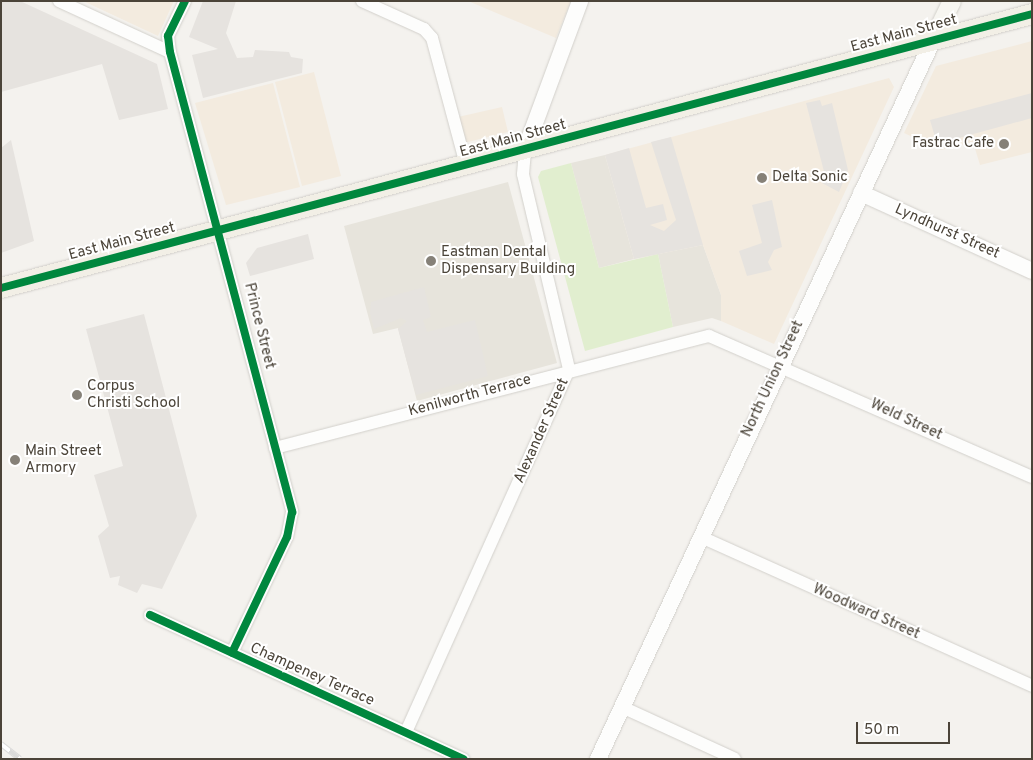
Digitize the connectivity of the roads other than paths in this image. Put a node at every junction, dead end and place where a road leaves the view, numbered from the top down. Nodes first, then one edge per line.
1 (59, 1) edge
2 (185, 1) edge
3 (362, 1) edge
4 (580, 1) edge
5 (952, 1) edge
6 (1032, 14) edge
7 (934, 40) junction
8 (170, 52) junction
9 (526, 150) junction
10 (466, 165) junction
11 (861, 194) junction
12 (220, 230) junction
13 (1032, 271) edge
14 (1, 288) edge
15 (779, 364) junction
16 (569, 369) junction
17 (275, 448) junction
18 (1032, 477) edge
19 (701, 537) junction
20 (150, 616) dead end
21 (232, 653) junction
22 (1032, 686) edge
23 (622, 707) junction
24 (406, 732) junction
25 (463, 759) edge
26 (598, 759) edge
27 (735, 759) edge

1 - 8 street
2 - 8 street, Prince Street
3 - 10 street
4 - 9 street, Alexander Street
5 - 7 main road, North Union Street
6 - 7 main road, East Main Street
7 - 9 main road, East Main Street
7 - 11 street, North Union Street
8 - 12 street, Prince Street
9 - 10 main road, East Main Street
9 - 16 street, Alexander Street
10 - 12 main road, East Main Street
11 - 13 street, Lyndhurst Street
11 - 15 street, North Union Street
12 - 14 main road, East Main Street
12 - 17 street, Prince Street
15 - 16 street, Kenilworth Terrace
15 - 18 street, Weld Street
15 - 19 street, North Union Street
16 - 17 street, Kenilworth Terrace
16 - 24 street, Alexander Street
17 - 21 street, Prince Street
19 - 22 street, Woodward Street
19 - 23 street, North Union Street
20 - 21 street, Champeney Terrace
21 - 24 street, Champeney Terrace
23 - 26 street, North Union Street
23 - 27 street
24 - 25 street, Champeney Terrace

